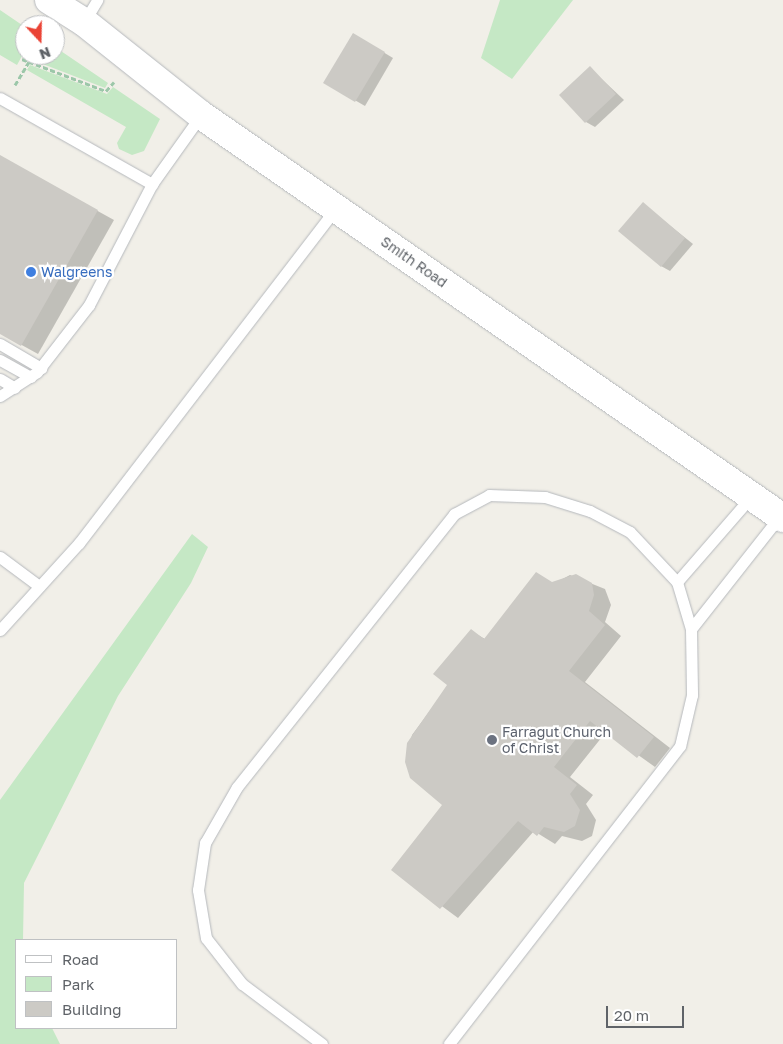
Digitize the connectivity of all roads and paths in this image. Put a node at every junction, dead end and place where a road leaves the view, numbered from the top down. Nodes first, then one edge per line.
1 (49, 0) edge
2 (91, 11) edge
3 (38, 65) edge
4 (114, 82) dead end
5 (0, 98) edge
6 (201, 115) junction
7 (152, 184) junction
8 (336, 208) junction
9 (0, 344) edge
10 (0, 360) edge
11 (41, 368) junction
12 (31, 377) junction
13 (0, 379) edge
14 (15, 388) junction
15 (0, 396) edge
16 (752, 497) junction
17 (782, 517) edge
18 (0, 557) edge
19 (677, 582) junction
20 (39, 586) junction
21 (691, 629) junction
22 (0, 630) edge
23 (322, 1044) edge
24 (449, 1044) edge

1 - 2 street, Smith Road
2 - 6 street, Smith Road
3 - 4 path
5 - 7 lane
6 - 7 lane
6 - 8 street, Smith Road
7 - 11 lane
8 - 16 street, Smith Road
8 - 20 lane
9 - 11 lane
10 - 12 lane
11 - 12 lane
12 - 14 lane
13 - 14 lane
14 - 15 lane
16 - 17 street, Smith Road
16 - 19 lane
17 - 21 lane
18 - 20 lane
19 - 21 lane
19 - 23 lane
20 - 22 lane
21 - 24 lane

